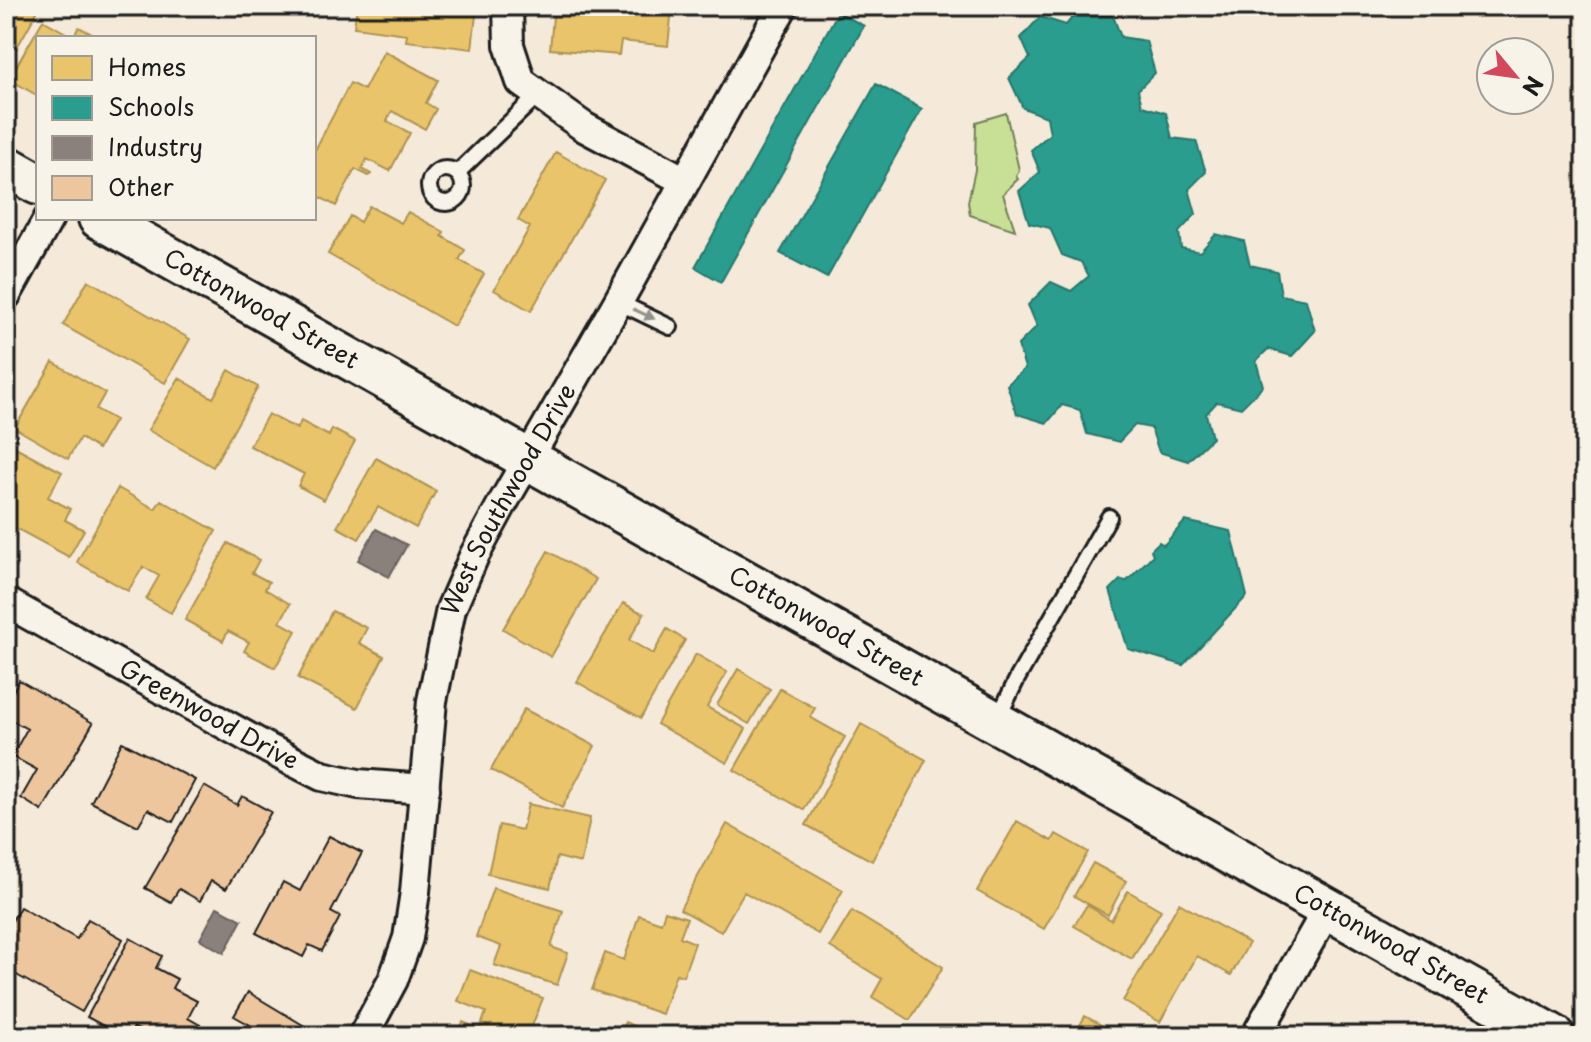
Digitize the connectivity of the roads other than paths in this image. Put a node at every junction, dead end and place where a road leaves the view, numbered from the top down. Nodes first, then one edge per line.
1 (508, 6) edge
2 (783, 6) edge
3 (538, 95) junction
4 (6, 166) edge
5 (457, 173) dead end
6 (685, 181) junction
7 (36, 183) edge
8 (48, 220) edge
9 (103, 220) edge
10 (6, 295) edge
11 (618, 302) junction
12 (670, 327) dead end
13 (528, 460) junction
14 (1109, 517) dead end
15 (6, 602) edge
16 (995, 724) junction
17 (425, 789) junction
18 (1327, 910) junction
19 (363, 1036) edge
20 (1256, 1036) edge
21 (1554, 1036) edge

1 - 3 street
2 - 6 street, West Southwood Drive
3 - 5 lane
3 - 6 street
4 - 7 street
6 - 11 street, West Southwood Drive
8 - 10 street
9 - 13 street, Cottonwood Street
11 -> 12 lane
11 - 13 street, West Southwood Drive
13 - 16 street, Cottonwood Street
13 - 17 street, West Southwood Drive
14 - 16 lane
15 - 17 street, Greenwood Drive
16 - 18 street, Cottonwood Street
17 - 19 street, West Southwood Drive
18 - 20 street
18 - 21 street, Cottonwood Street

